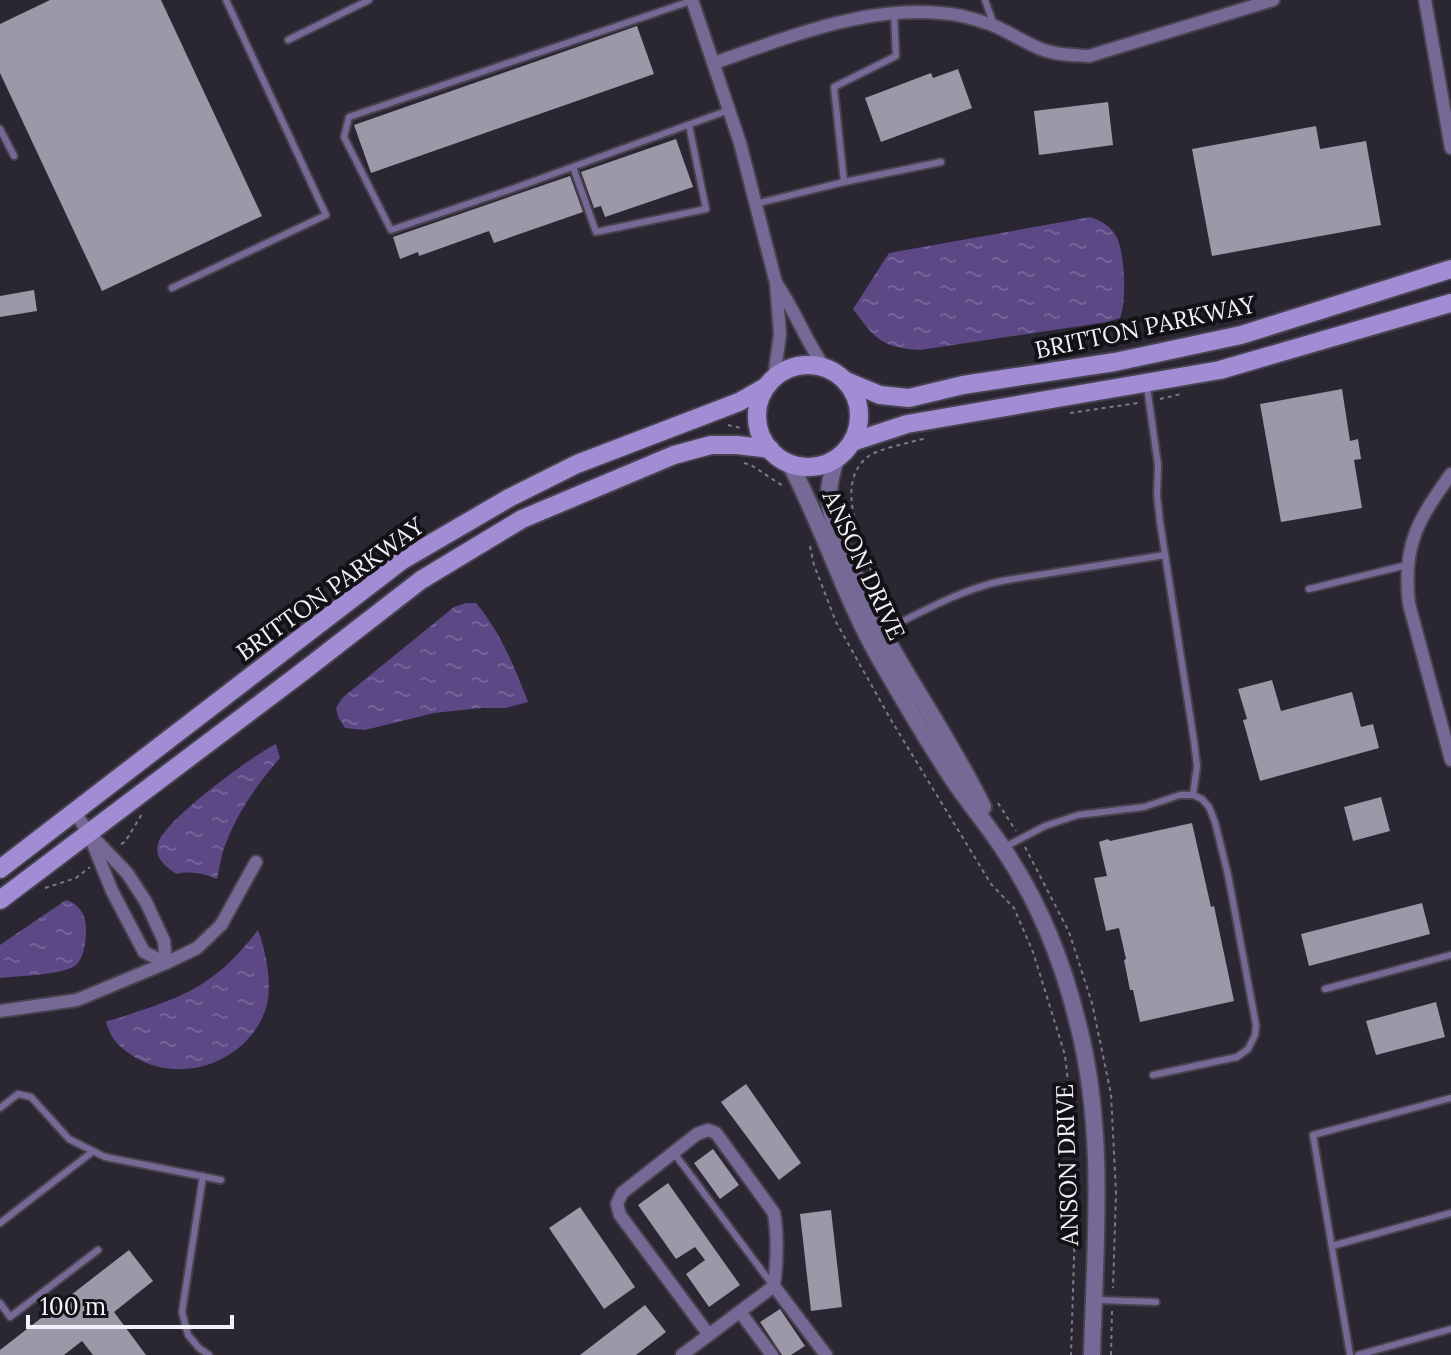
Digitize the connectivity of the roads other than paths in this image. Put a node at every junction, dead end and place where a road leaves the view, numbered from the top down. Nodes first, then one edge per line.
1 (226, 0) edge
2 (369, 0) edge
3 (692, 0) edge
4 (985, 0) edge
5 (1273, 0) edge
6 (1425, 0) edge
7 (926, 6) edge
8 (894, 10) junction
9 (994, 25) junction
10 (288, 40) dead end
11 (714, 63) junction
12 (729, 110) junction
13 (689, 125) junction
14 (0, 129) edge
15 (1451, 148) edge
16 (14, 156) dead end
17 (941, 162) dead end
18 (573, 167) junction
19 (844, 182) junction
20 (755, 204) junction
21 (1451, 269) edge
22 (776, 283) junction
23 (172, 288) dead end
24 (1451, 303) edge
25 (825, 368) junction
26 (846, 381) junction
27 (770, 382) junction
28 (1148, 392) junction
29 (852, 442) junction
30 (770, 449) junction
31 (837, 457) junction
32 (789, 462) junction
33 (1451, 474) edge
34 (1165, 555) junction
35 (1407, 565) junction
36 (1309, 589) dead end
37 (882, 631) junction
38 (1451, 760) edge
39 (1193, 795) junction
40 (75, 813) junction
41 (89, 833) junction
42 (1003, 848) junction
43 (104, 856) junction
44 (256, 862) dead end
45 (0, 869) edge
46 (0, 900) edge
47 (1451, 955) edge
48 (166, 963) junction
49 (1325, 989) dead end
50 (0, 1011) edge
51 (1153, 1075) dead end
52 (1451, 1098) edge
53 (0, 1108) edge
54 (92, 1152) junction
55 (674, 1153) junction
56 (203, 1176) junction
57 (221, 1180) dead end
58 (1451, 1213) edge
59 (0, 1223) edge
60 (1332, 1246) junction
61 (98, 1250) dead end
62 (774, 1286) junction
63 (1093, 1300) junction
64 (1156, 1302) dead end
65 (0, 1303) edge
66 (740, 1312) junction
67 (1451, 1329) edge
68 (709, 1335) junction
69 (209, 1355) edge
70 (682, 1355) edge
71 (772, 1355) edge
72 (826, 1355) edge
73 (1092, 1355) edge
74 (1350, 1355) edge
75 (1358, 1355) edge

1 - 23 lane
2 - 10 lane
3 - 11 street
3 - 18 lane
4 - 9 lane
5 - 9 street
6 - 15 street
7 - 8 street
7 - 9 street
8 - 11 street
8 - 19 lane
11 - 12 street
12 - 13 lane
12 - 20 street
13 - 18 lane
13 - 18 lane
14 - 16 lane
17 - 19 lane
19 - 20 lane
20 - 22 street
21 - 26 main road, BRITTON PARKWAY
22 - 25 street
22 - 27 street
24 - 28 main road
25 - 26 main road
25 - 27 main road
26 - 29 main road
27 - 30 main road
27 - 40 main road, BRITTON PARKWAY
28 - 29 main road
28 - 34 lane
29 - 31 main road
30 - 32 main road
30 - 41 main road, BRITTON PARKWAY
31 - 32 main road
31 - 37 street, ANSON DRIVE
32 - 42 street, ANSON DRIVE
33 - 35 street
34 - 37 lane
34 - 39 lane
35 - 36 lane
35 - 38 street
37 - 42 street, ANSON DRIVE
39 - 42 lane
39 - 51 lane
40 - 41 street
40 - 45 main road, BRITTON PARKWAY
41 - 43 street
41 - 46 main road, BRITTON PARKWAY
42 - 63 street, ANSON DRIVE
43 - 48 street
43 - 48 street
44 - 48 street
47 - 49 lane
48 - 50 street
52 - 60 lane
53 - 54 lane
54 - 56 lane
54 - 59 lane
55 - 62 lane
55 - 62 street
55 - 68 street
56 - 57 lane
56 - 69 lane
58 - 60 lane
60 - 74 lane
61 - 65 lane
62 - 66 street
62 - 72 street
63 - 64 lane
63 - 73 street, ANSON DRIVE
66 - 68 street
66 - 71 street
67 - 75 lane
68 - 70 street

